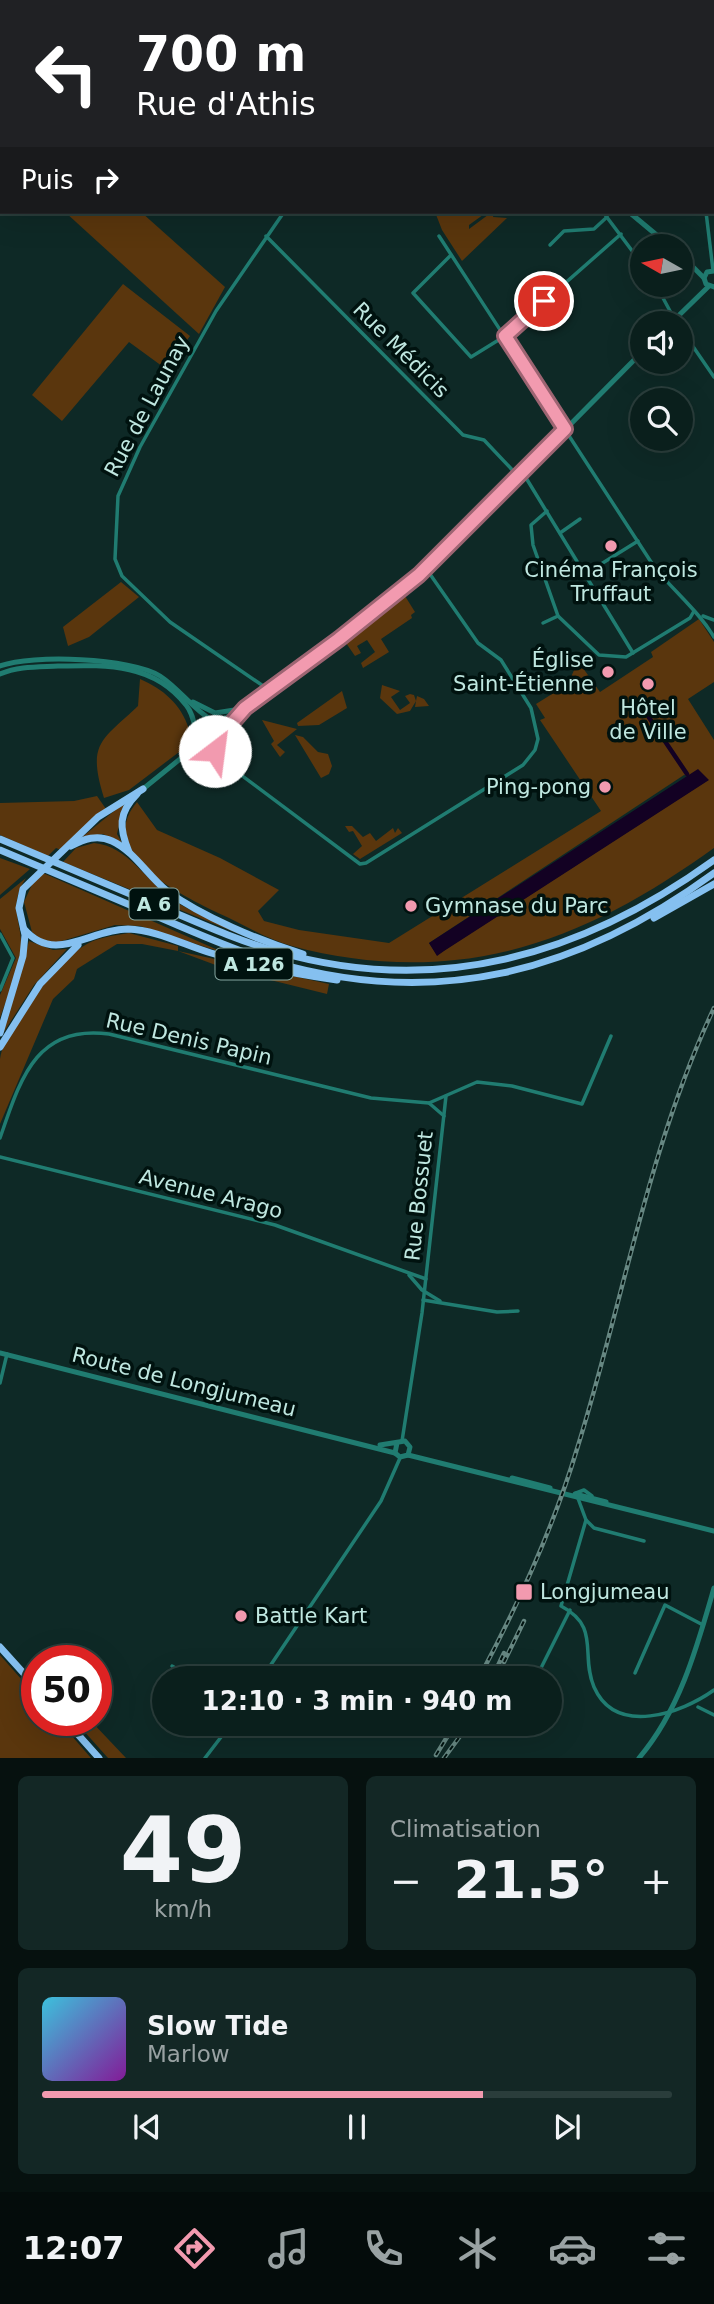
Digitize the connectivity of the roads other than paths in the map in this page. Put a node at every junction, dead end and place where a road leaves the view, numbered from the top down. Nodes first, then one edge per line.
1 (282, 214) edge
2 (605, 214) edge
3 (631, 214) edge
4 (706, 214) edge
5 (607, 217) junction
6 (621, 234) junction
7 (655, 234) edge
8 (266, 236) junction
9 (439, 236) dead end
10 (550, 245) dead end
11 (630, 247) edge
12 (450, 255) junction
13 (693, 263) edge
14 (693, 266) edge
15 (712, 271) edge
16 (704, 278) junction
17 (711, 287) edge
18 (686, 311) edge
19 (505, 336) junction
20 (693, 346) edge
21 (630, 364) edge
22 (714, 377) edge
23 (565, 429) junction
24 (520, 474) junction
25 (547, 510) junction
26 (580, 519) dead end
27 (560, 533) junction
28 (638, 541) junction
29 (425, 567) junction
30 (585, 574) junction
31 (694, 611) junction
32 (558, 616) junction
33 (701, 616) junction
34 (714, 620) edge
35 (543, 623) dead end
36 (714, 637) edge
37 (633, 653) junction
38 (0, 666) edge
39 (0, 674) edge
40 (269, 690) junction
41 (184, 696) junction
42 (243, 708) junction
43 (215, 721) junction
44 (227, 732) junction
45 (197, 733) junction
46 (226, 742) junction
47 (206, 750) junction
48 (185, 755) junction
49 (233, 767) junction
50 (143, 789) junction
51 (0, 839) edge
52 (0, 850) edge
53 (66, 850) junction
54 (129, 853) junction
55 (714, 855) edge
56 (714, 860) edge
57 (705, 867) junction
58 (714, 873) edge
59 (714, 884) edge
60 (649, 918) junction
61 (24, 929) junction
62 (0, 934) edge
63 (90, 937) junction
64 (312, 960) junction
65 (355, 979) junction
66 (0, 990) edge
67 (0, 1033) edge
68 (611, 1036) dead end
69 (0, 1046) edge
70 (446, 1096) junction
71 (429, 1103) junction
72 (444, 1116) junction
73 (0, 1138) edge
74 (0, 1157) edge
75 (409, 1275) junction
76 (426, 1279) junction
77 (424, 1292) junction
78 (423, 1300) junction
79 (442, 1302) junction
80 (518, 1311) dead end
81 (4, 1353) edge
82 (0, 1382) edge
83 (360, 1442) junction
84 (400, 1442) junction
85 (410, 1447) junction
86 (397, 1455) junction
87 (408, 1455) junction
88 (426, 1458) junction
89 (572, 1495) junction
90 (586, 1520) junction
91 (714, 1531) edge
92 (644, 1541) dead end
93 (714, 1588) edge
94 (572, 1611) junction
95 (703, 1625) junction
96 (0, 1647) edge
97 (270, 1666) edge
98 (542, 1666) edge
99 (21, 1670) edge
100 (635, 1673) dead end
101 (714, 1690) edge
102 (698, 1707) dead end
103 (668, 1714) junction
104 (714, 1715) edge
105 (79, 1736) edge
106 (222, 1736) edge
107 (99, 1758) edge
108 (205, 1758) edge
109 (639, 1758) edge

1 - 8 street, Rue de Launay
2 - 5 street
3 - 7 street
4 - 15 street
5 - 6 street
5 - 10 street
6 - 11 street
6 - 19 street
8 - 24 street, Rue Médicis
8 - 40 street, Rue de Launay
9 - 12 street
12 - 19 street
12 - 19 street
13 - 15 street
14 - 16 street
15 - 16 street
16 - 17 street
17 - 18 street
19 - 23 street
20 - 22 street
21 - 23 street
23 - 24 street
23 - 28 street
24 - 25 street, Rue Médicis
24 - 29 street
25 - 27 street, Rue Médicis
25 - 32 street
26 - 27 street
27 - 30 street, Rue Médicis
28 - 30 street
28 - 31 street
29 - 40 street
29 - 49 street
30 - 37 street, Rue Médicis
31 - 33 street
31 - 37 street
32 - 35 street
32 - 37 street
33 - 34 street
33 - 36 street
38 - 41 street
39 - 45 street
40 - 42 street
41 - 42 street
41 - 43 street
42 - 43 street
42 - 44 street
43 - 44 street
43 - 45 street
44 - 46 street
45 - 47 street
45 - 48 street
46 - 47 street
46 - 49 street
47 - 48 street
47 - 49 street
48 - 50 street
50 - 53 highway
50 - 54 highway
51 - 64 highway, A 6
52 - 65 highway, A 6
53 - 54 highway, A 126
53 - 61 highway, A 126
54 - 64 highway, A 126
55 - 57 highway
56 - 57 highway, A 6
57 - 64 highway, A 6
58 - 60 highway, A 6
59 - 60 highway
60 - 65 highway, A 6
61 - 63 highway
61 - 67 highway, A 126
62 - 66 street
63 - 65 highway, A 126
63 - 69 highway, A 126
68 - 70 street, Rue Denis Papin
70 - 71 street, Rue Denis Papin
70 - 72 street, Rue Bossuet
71 - 72 street
71 - 73 street, Rue Denis Papin
72 - 76 street, Rue Bossuet
74 - 75 street, Avenue Arago
75 - 76 street, Avenue Arago
75 - 77 street, Avenue Arago
76 - 77 street, Rue Bossuet
77 - 78 street, Rue Bossuet
77 - 79 street, Avenue Arago
78 - 79 street
78 - 84 street, Rue Bossuet
79 - 80 street
81 - 82 street
81 - 83 street, Route de Longjumeau
83 - 84 street, Route de Longjumeau
83 - 86 street, Route de Longjumeau
84 - 85 street
84 - 86 street
85 - 87 street
85 - 88 street
86 - 87 street
86 - 97 street
87 - 88 street
88 - 89 street
89 - 90 street
89 - 91 street
90 - 92 street
90 - 94 street
93 - 95 street
94 - 98 street
94 - 103 street
95 - 100 street
95 - 103 street
96 - 99 highway
101 - 103 street
102 - 104 street
103 - 109 street
105 - 107 highway
106 - 108 street

